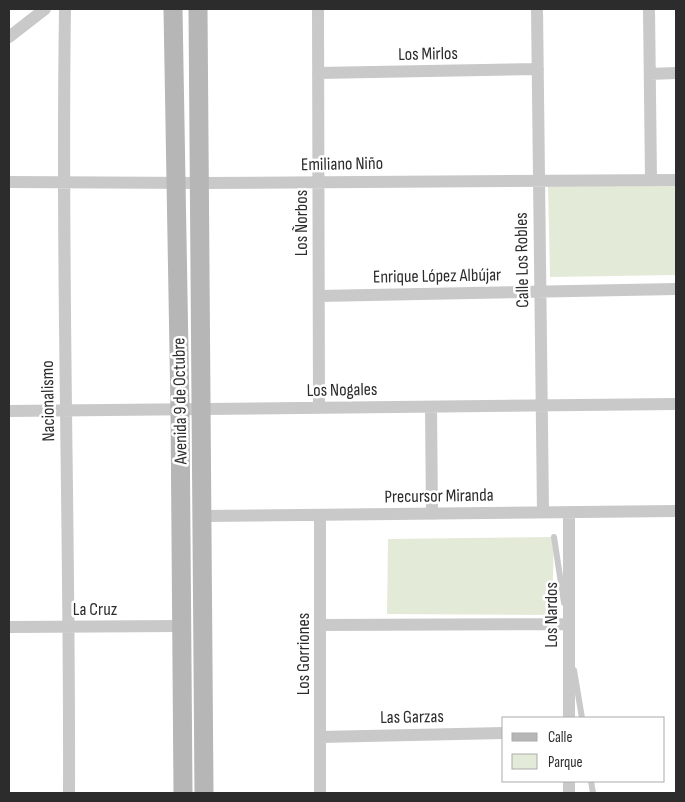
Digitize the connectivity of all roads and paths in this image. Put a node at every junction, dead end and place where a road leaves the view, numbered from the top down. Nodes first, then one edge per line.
1 (45, 9) edge
2 (65, 9) edge
3 (173, 9) edge
4 (198, 9) edge
5 (318, 9) edge
6 (537, 9) edge
7 (649, 9) edge
8 (9, 37) edge
9 (538, 69) junction
10 (318, 73) junction
11 (676, 73) edge
12 (650, 74) junction
13 (539, 180) junction
14 (651, 180) junction
15 (676, 180) edge
16 (9, 182) edge
17 (63, 182) junction
18 (319, 182) junction
19 (176, 183) junction
20 (200, 184) junction
21 (676, 289) edge
22 (540, 292) junction
23 (319, 296) junction
24 (676, 404) edge
25 (541, 406) junction
26 (430, 407) junction
27 (319, 408) junction
28 (180, 409) junction
29 (200, 409) junction
30 (65, 410) junction
31 (9, 411) edge
32 (543, 511) junction
33 (676, 511) edge
34 (570, 512) junction
35 (432, 514) junction
36 (320, 515) junction
37 (202, 516) junction
38 (554, 537) dead end
39 (569, 624) junction
40 (320, 625) junction
41 (181, 626) junction
42 (9, 627) edge
43 (70, 627) junction
44 (569, 717) edge
45 (582, 717) edge
46 (502, 733) edge
47 (320, 737) junction
48 (69, 793) edge
49 (183, 793) edge
50 (204, 793) edge
51 (320, 793) edge

1 - 8 street
2 - 17 street, Nacionalismo
3 - 19 street, Avenida 9 de Octubre
4 - 20 street, Avenida 9 de Octubre
5 - 10 street, Los Ñorbos
6 - 9 street, Calle Los Robles
7 - 12 street
9 - 10 street, Los Mirlos
9 - 13 street, Calle Los Robles
10 - 18 street, Los Ñorbos
11 - 12 street
12 - 14 street
13 - 14 street, Emiliano Niño
13 - 18 street, Emiliano Niño
13 - 22 street, Calle Los Robles
14 - 15 street, Emiliano Niño
16 - 17 street, Emiliano Niño
17 - 19 street, Emiliano Niño
17 - 30 street, Nacionalismo
18 - 20 street, Emiliano Niño
18 - 23 street, Los Ñorbos
19 - 20 street, Emiliano Niño
19 - 28 street, Avenida 9 de Octubre
20 - 29 street, Avenida 9 de Octubre
21 - 22 street, Enrique López Albújar
22 - 23 street, Enrique López Albújar
22 - 25 street, Calle Los Robles
23 - 27 street, Los Ñorbos
24 - 25 street, Los Nogales
25 - 26 street, Los Nogales
25 - 32 street, Calle Los Robles
26 - 27 street, Los Nogales
26 - 35 street
27 - 29 street, Los Nogales
28 - 29 street, Los Nogales
28 - 30 street, Los Nogales
28 - 41 street, Avenida 9 de Octubre
29 - 37 street, Avenida 9 de Octubre
30 - 31 street, Los Nogales
30 - 43 street, Nacionalismo
32 - 34 street, Precursor Miranda
32 - 35 street, Precursor Miranda
33 - 34 street, Precursor Miranda
34 - 39 street, Los Nardos
35 - 36 street, Precursor Miranda
36 - 37 street, Precursor Miranda
36 - 40 street, Los Gorriones
37 - 50 street, Avenida 9 de Octubre
38 - 45 lane
39 - 40 street
39 - 44 street, Los Nardos
40 - 47 street, Los Gorriones
41 - 43 street, La Cruz
41 - 49 street, Avenida 9 de Octubre
42 - 43 street, La Cruz
43 - 48 street, Nacionalismo
46 - 47 street, Las Garzas
47 - 51 street, Los Gorriones

